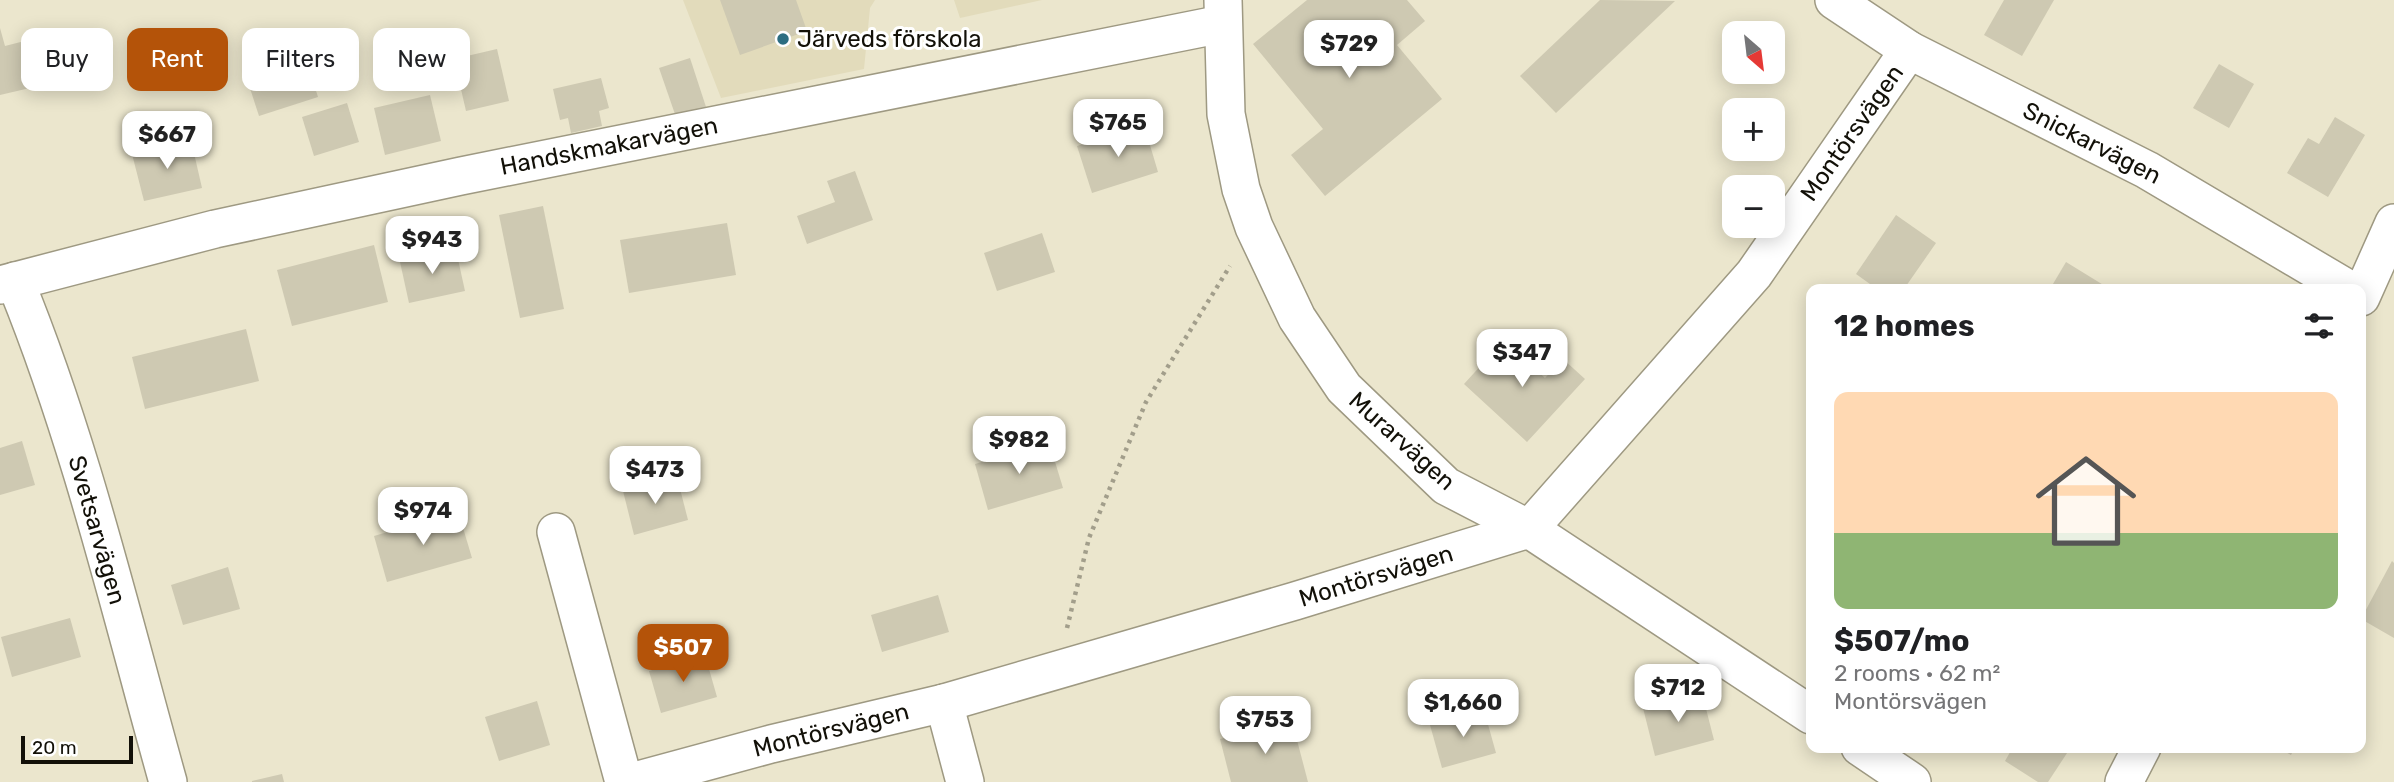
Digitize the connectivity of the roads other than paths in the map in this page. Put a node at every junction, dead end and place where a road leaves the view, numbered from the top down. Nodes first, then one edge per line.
1 (1834, 0) edge
2 (1222, 12) edge
3 (1909, 50) junction
4 (2394, 223) edge
5 (7, 283) edge
6 (2340, 284) edge
7 (2366, 286) edge
8 (1530, 529) junction
9 (556, 532) dead end
10 (944, 703) junction
11 (1806, 712) edge
12 (1869, 753) edge
13 (2140, 753) edge
14 (167, 782) edge
15 (624, 782) edge
16 (631, 782) edge
17 (965, 782) edge
18 (1912, 782) edge
19 (2124, 782) edge

1 - 3 street, Snickarvägen
2 - 5 street, Handskmakarvägen
2 - 8 street, Murarvägen
3 - 6 street, Snickarvägen
3 - 8 street, Montörsvägen
4 - 7 street
5 - 14 street, Svetsarvägen
8 - 10 street, Montörsvägen
8 - 11 street, Murarvägen
9 - 15 street
10 - 16 street, Montörsvägen
10 - 17 street
12 - 18 street
13 - 19 street

